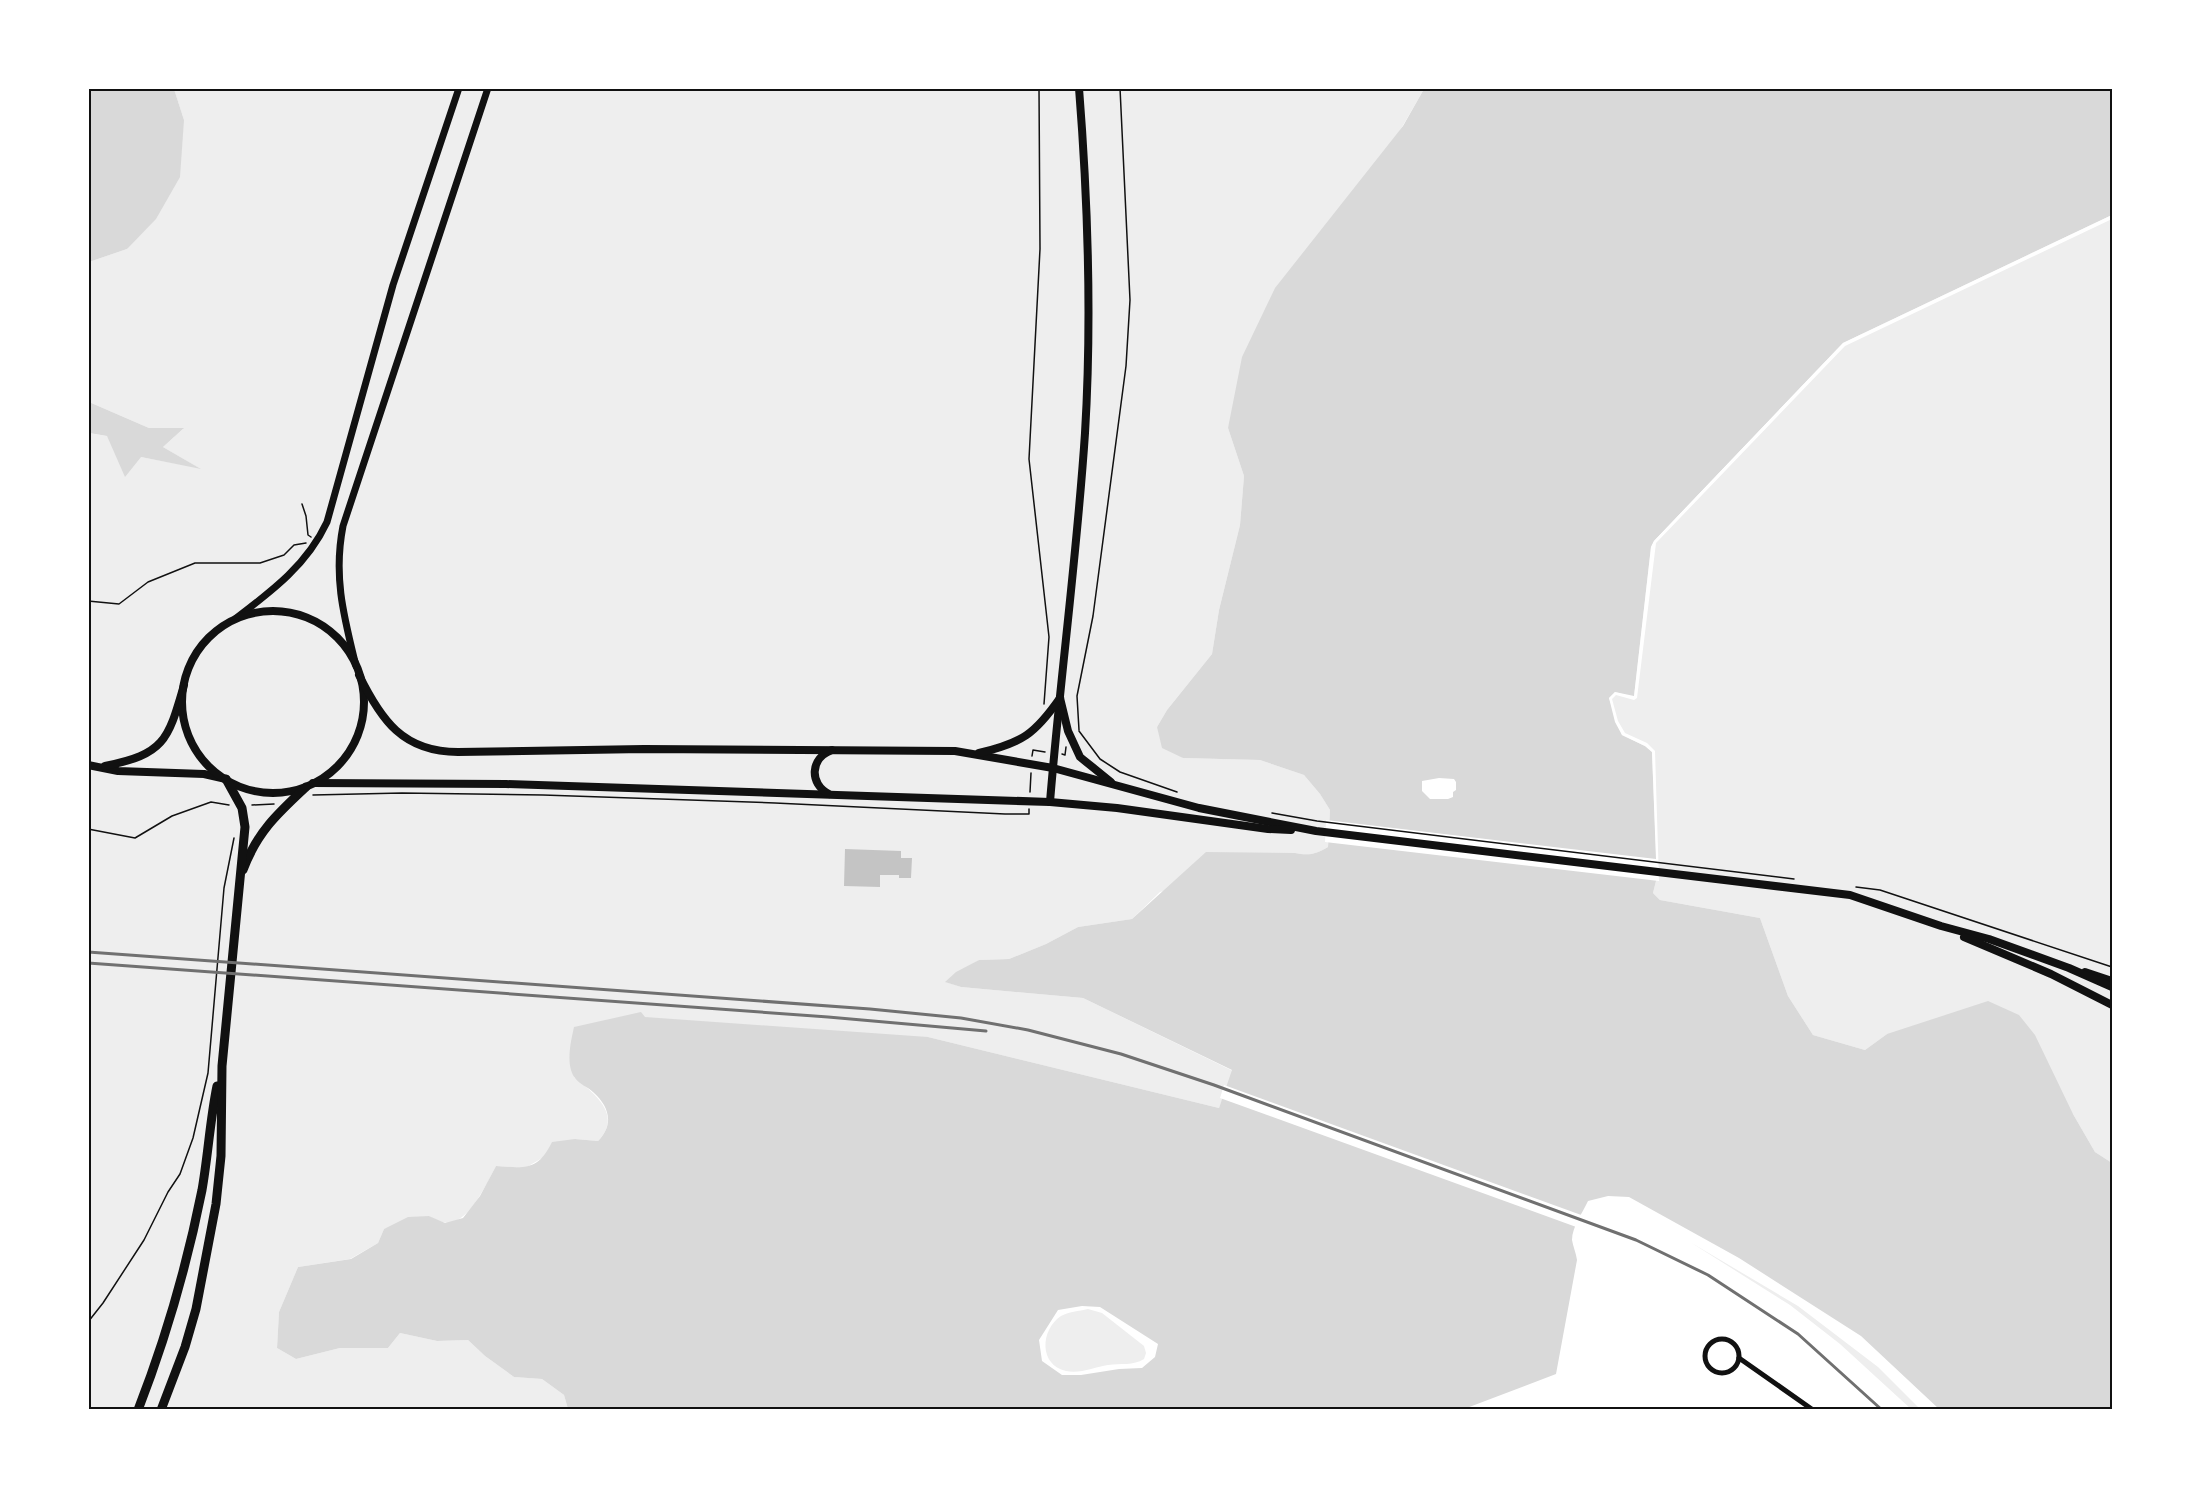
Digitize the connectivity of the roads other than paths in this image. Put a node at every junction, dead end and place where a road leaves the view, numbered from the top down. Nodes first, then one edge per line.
1 (459, 88) edge
2 (488, 88) edge
3 (1079, 88) edge
4 (235, 619) junction
5 (358, 670) junction
6 (184, 685) junction
7 (1060, 698) junction
8 (836, 749) junction
9 (975, 754) junction
10 (88, 765) edge
11 (102, 766) junction
12 (1053, 768) junction
13 (226, 779) junction
14 (1116, 785) junction
15 (310, 788) junction
16 (835, 796) junction
17 (1050, 802) junction
18 (1316, 831) junction
19 (239, 880) junction
20 (1941, 926) junction
21 (2069, 968) junction
22 (2112, 981) edge
23 (2112, 987) edge
24 (2112, 1005) edge
25 (222, 1066) junction
26 (1739, 1358) junction
27 (138, 1410) edge
28 (161, 1410) edge
29 (1813, 1410) edge

1 - 4 street
2 - 5 street
3 - 7 main road
4 - 5 main road
4 - 6 main road
5 - 8 main road
5 - 15 main road
6 - 11 main road
6 - 13 main road
7 - 9 main road
7 - 12 main road
7 - 14 main road
8 - 9 main road
8 - 16 main road
9 - 12 main road
10 - 11 main road
11 - 13 main road
12 - 14 main road
12 - 17 main road
13 - 15 main road
13 - 19 highway
14 - 18 main road
15 - 16 main road
15 - 19 highway
16 - 17 main road
17 - 18 main road
18 - 20 main road
19 - 25 highway
20 - 21 main road
20 - 24 main road
21 - 22 main road
21 - 23 main road
25 - 27 highway
25 - 28 highway
26 - 26 street
26 - 29 street

